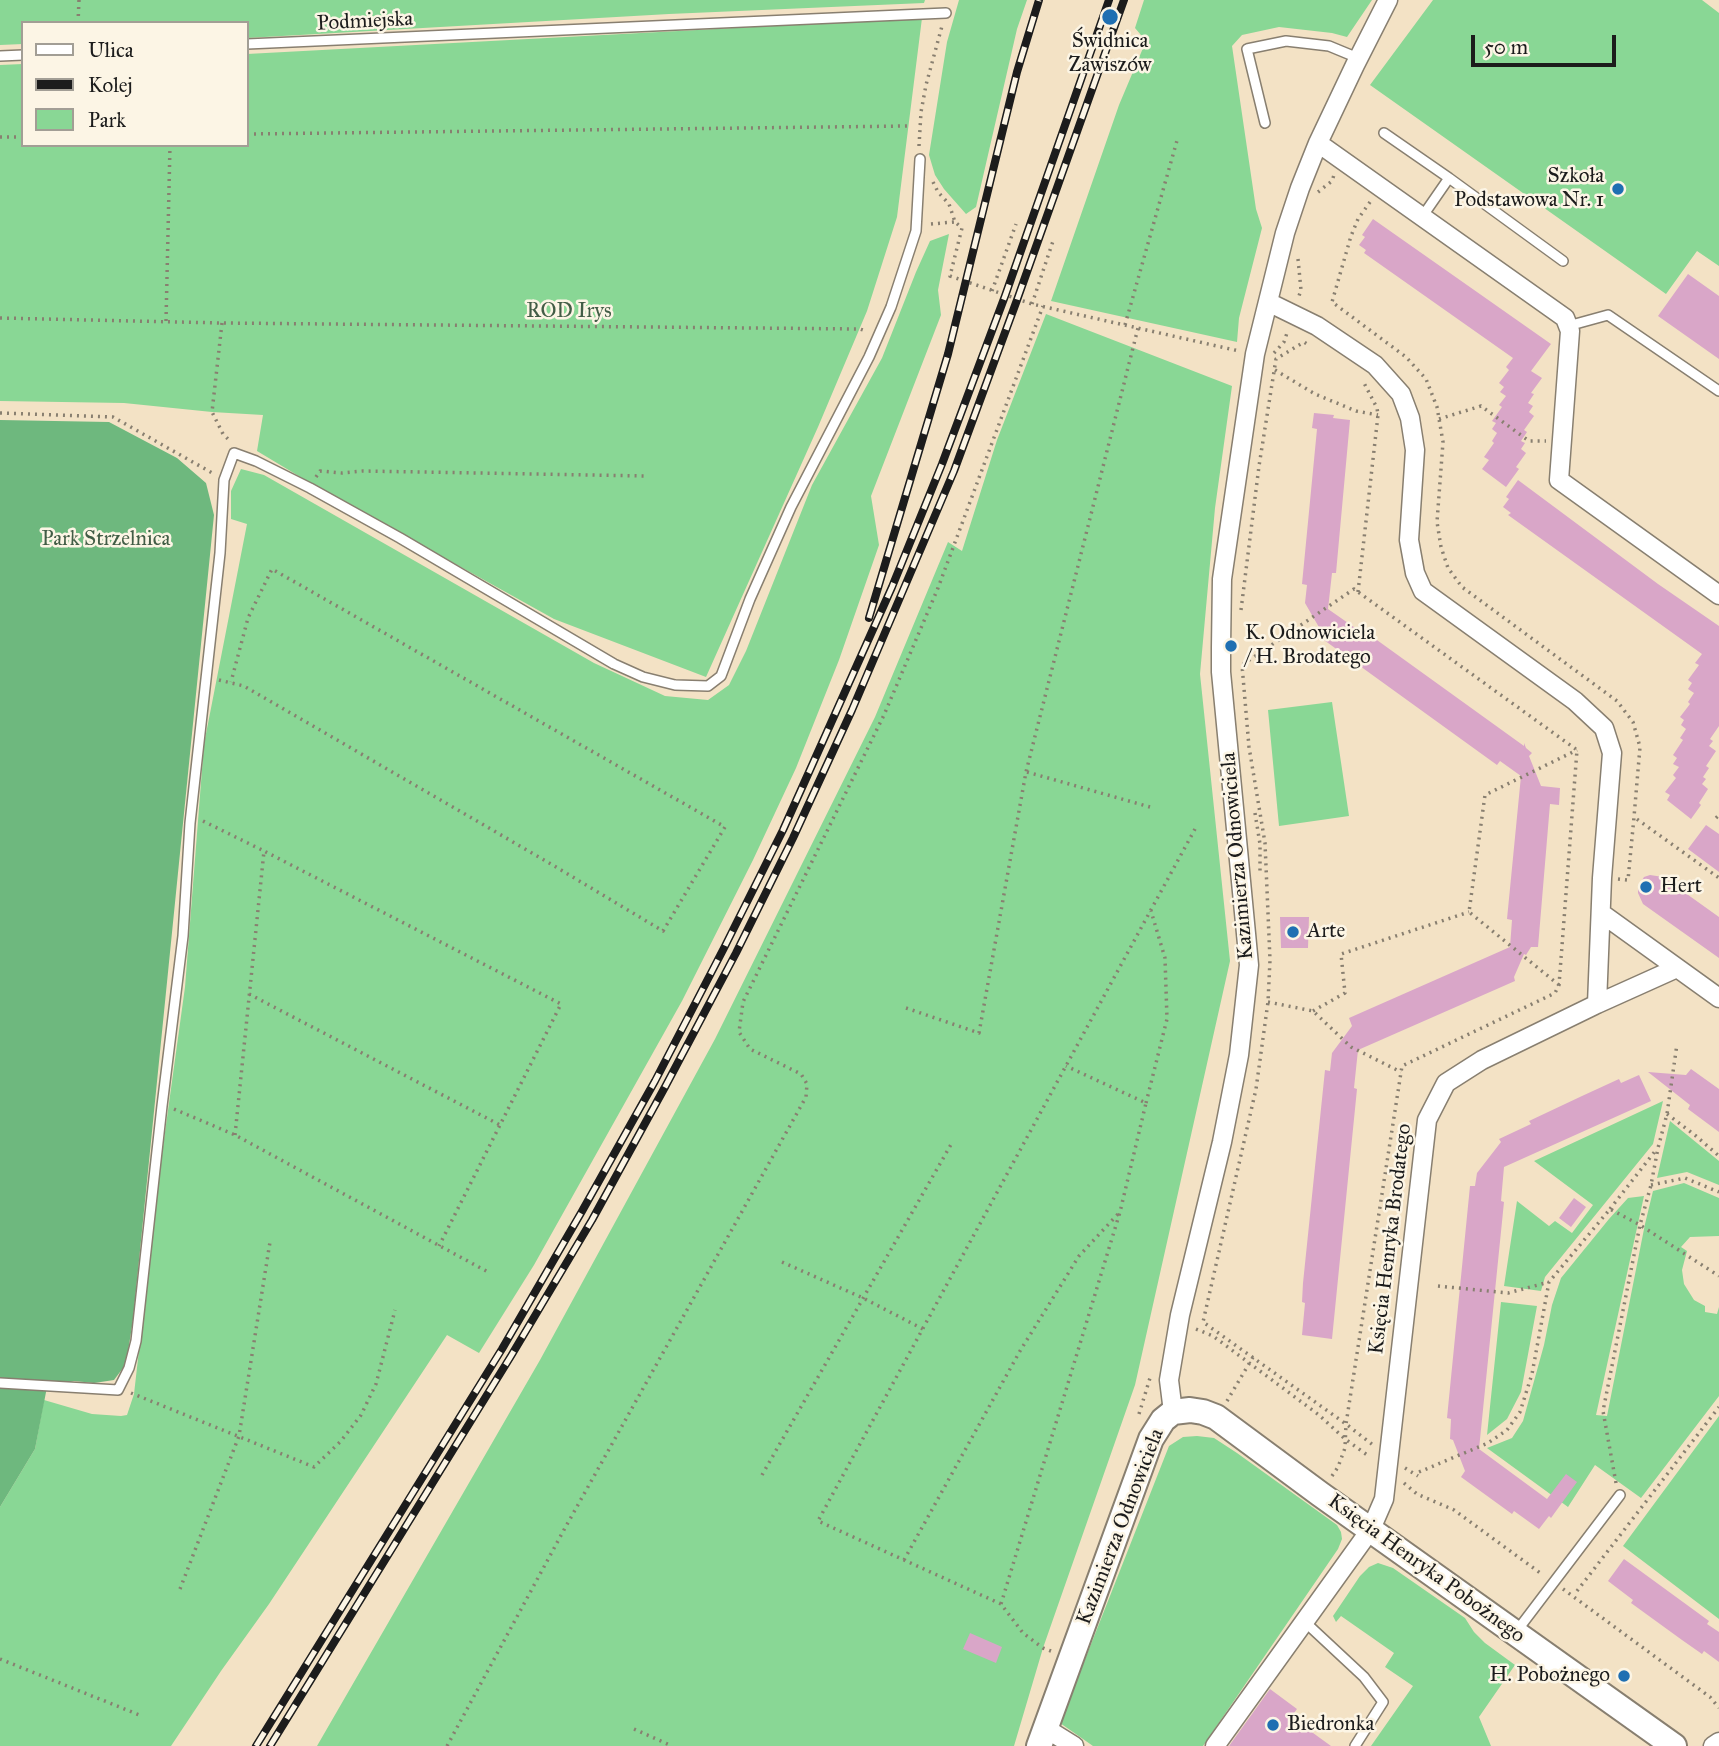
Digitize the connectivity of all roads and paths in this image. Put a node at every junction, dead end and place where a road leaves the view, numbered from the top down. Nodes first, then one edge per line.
1 (79, 0) edge
2 (1388, 0) edge
3 (946, 13) joint
4 (78, 21) edge
5 (248, 44) edge
6 (0, 55) edge
7 (21, 55) edge
8 (1358, 58) junction
9 (1265, 123) dead end
10 (908, 126) dead end
11 (248, 134) edge
12 (1384, 134) dead end
13 (1178, 136) dead end
14 (0, 137) edge
15 (21, 137) edge
16 (1318, 143) junction
17 (170, 147) edge
18 (920, 159) junction
19 (1341, 159) junction
20 (1448, 177) junction
21 (1316, 194) dead end
22 (1376, 194) dead end
23 (1422, 217) junction
24 (955, 222) junction
25 (1016, 224) dead end
26 (916, 231) junction
27 (1054, 238) dead end
28 (1297, 250) dead end
29 (1563, 261) dead end
30 (992, 290) junction
31 (1268, 302) junction
32 (1032, 304) junction
33 (1043, 306) junction
34 (1293, 315) junction
35 (0, 318) edge
36 (166, 321) junction
37 (222, 323) junction
38 (1125, 325) junction
39 (1568, 326) junction
40 (1138, 328) junction
41 (878, 334) junction
42 (1310, 346) dead end
43 (1261, 352) junction
44 (1269, 369) dead end
45 (1275, 370) junction
46 (1363, 380) dead end
47 (1719, 391) edge
48 (0, 413) edge
49 (1378, 415) junction
50 (1439, 419) junction
51 (1556, 441) dead end
52 (234, 453) junction
53 (647, 476) dead end
54 (224, 480) junction
55 (310, 488) junction
56 (1357, 592) junction
57 (1719, 595) edge
58 (1236, 598) dead end
59 (208, 674) junction
60 (231, 682) junction
61 (1242, 736) dead end
62 (1577, 750) junction
63 (1026, 772) junction
64 (1150, 807) dead end
65 (191, 815) junction
66 (1634, 817) junction
67 (1195, 829) dead end
68 (264, 852) junction
69 (1602, 878) junction
70 (1719, 878) edge
71 (1261, 883) dead end
72 (1151, 910) junction
73 (1469, 912) junction
74 (1601, 913) junction
75 (1677, 968) junction
76 (1559, 985) junction
77 (249, 994) junction
78 (1719, 998) edge
79 (1268, 1002) junction
80 (1597, 1004) junction
81 (906, 1008) dead end
82 (1313, 1011) junction
83 (1260, 1015) dead end
84 (1677, 1044) dead end
85 (1255, 1053) dead end
86 (1066, 1066) junction
87 (1401, 1072) junction
88 (1146, 1103) junction
89 (162, 1106) junction
90 (1244, 1114) dead end
91 (1667, 1114) junction
92 (500, 1125) junction
93 (235, 1135) junction
94 (953, 1141) dead end
95 (1658, 1148) junction
96 (1719, 1156) edge
97 (1651, 1185) junction
98 (1719, 1192) edge
99 (1226, 1193) dead end
100 (1610, 1209) junction
101 (1120, 1212) junction
102 (1640, 1225) junction
103 (270, 1242) dead end
104 (439, 1246) junction
105 (782, 1262) dead end
106 (488, 1272) dead end
107 (1719, 1276) edge
108 (1549, 1282) junction
109 (1438, 1286) dead end
110 (863, 1298) junction
111 (395, 1310) dead end
112 (1196, 1319) dead end
113 (923, 1329) junction
114 (1252, 1357) junction
115 (1249, 1364) junction
116 (1151, 1374) dead end
117 (0, 1383) edge
118 (118, 1390) junction
119 (1719, 1407) edge
120 (1173, 1412) junction
121 (1216, 1418) junction
122 (1346, 1424) junction
123 (1136, 1426) dead end
124 (239, 1436) junction
125 (1345, 1439) junction
126 (1388, 1464) junction
127 (762, 1475) dead end
128 (1320, 1494) junction
129 (1620, 1495) joint
130 (1371, 1529) junction
131 (904, 1560) junction
132 (1554, 1583) junction
133 (180, 1589) dead end
134 (1577, 1591) dead end
135 (1001, 1604) junction
136 (1305, 1622) junction
137 (1515, 1633) junction
138 (1056, 1653) dead end
139 (0, 1659) edge
140 (1719, 1708) edge
141 (142, 1716) dead end
142 (634, 1729) dead end
143 (1042, 1737) edge
144 (1719, 1742) edge
145 (447, 1746) edge
146 (672, 1746) edge
147 (1074, 1746) edge
148 (1215, 1746) edge
149 (1355, 1746) edge
150 (1674, 1746) edge
151 (1713, 1746) edge

1 - 4 path
2 - 8 street, Kazimierza Odnowiciela
3 - 5 lane, Podmiejska
3 - 18 path
6 - 7 lane
8 - 9 lane
8 - 16 street, Kazimierza Odnowiciela
10 - 11 path
12 - 20 lane
13 - 38 path
14 - 15 path
16 - 19 street
16 - 31 street, Kazimierza Odnowiciela
17 - 36 path
18 - 24 path
18 - 26 lane
19 - 21 path
19 - 23 street
20 - 23 lane
20 - 29 lane
22 - 50 path
23 - 39 street
24 - 26 path
24 - 30 path
25 - 30 path
26 - 41 lane
27 - 32 path
28 - 34 path
30 - 32 path
31 - 34 street
31 - 43 street, Kazimierza Odnowiciela
32 - 33 path
33 - 38 path
33 - 145 path
34 - 43 path
34 - 69 street
35 - 36 path
36 - 37 path
37 - 41 path
37 - 52 path
38 - 40 path
39 - 47 lane
39 - 57 street
40 - 43 path
40 - 63 path
41 - 55 lane
42 - 45 path
43 - 44 path
43 - 120 street, Kazimierza Odnowiciela
45 - 49 path
45 - 58 path
46 - 49 path
48 - 54 path
49 - 56 path
50 - 51 path
50 - 66 path
52 - 54 lane
52 - 55 lane
53 - 55 path
54 - 59 lane
56 - 62 path
56 - 79 path
59 - 60 path
59 - 65 lane
60 - 60 path
61 - 71 path
62 - 73 path
62 - 76 path
63 - 64 path
63 - 81 path
65 - 68 path
65 - 89 lane
66 - 69 path
66 - 70 path
67 - 72 path
68 - 77 path
68 - 92 path
69 - 74 street
72 - 86 path
72 - 88 path
73 - 76 path
73 - 82 path
74 - 75 street
74 - 80 street
75 - 78 street
75 - 80 street, Księcia Henryka Brodatego
76 - 87 path
77 - 92 path
77 - 93 path
79 - 82 path
79 - 114 path
80 - 126 street, Księcia Henryka Brodatego
82 - 87 path
83 - 85 path
84 - 91 path
86 - 88 path
86 - 113 path
87 - 122 path
88 - 101 path
89 - 93 path
89 - 118 lane
90 - 99 path
91 - 95 path
91 - 96 path
92 - 104 path
93 - 104 path
94 - 110 path
95 - 97 path
95 - 100 path
97 - 98 path
97 - 102 path
100 - 102 path
100 - 108 path
101 - 131 path
101 - 135 path
102 - 107 path
102 - 129 path
103 - 124 path
104 - 106 path
105 - 110 path
108 - 109 path
108 - 126 path
110 - 113 path
110 - 127 path
111 - 124 path
112 - 115 path
113 - 131 path
114 - 115 path
114 - 122 path
115 - 121 path
115 - 125 path
116 - 123 path
117 - 118 lane
118 - 124 path
119 - 134 path
120 - 121 street, Księcia Henryka Pobożnego
120 - 143 street, Kazimierza Odnowiciela
121 - 128 street, Księcia Henryka Pobożnego
122 - 125 path
122 - 126 path
124 - 133 path
125 - 126 path
125 - 128 path
126 - 130 street, Księcia Henryka Brodatego
126 - 132 path
128 - 130 street, Księcia Henryka Pobożnego
129 - 132 lane
130 - 136 street, Księcia Henryka Brodatego
130 - 137 street, Księcia Henryka Pobożnego
131 - 135 path
132 - 137 lane
132 - 140 path
135 - 138 path
136 - 148 street, Księcia Henryka Brodatego
136 - 149 lane
137 - 150 street, Księcia Henryka Pobożnego
139 - 141 path
142 - 146 path
143 - 147 street
144 - 151 street

